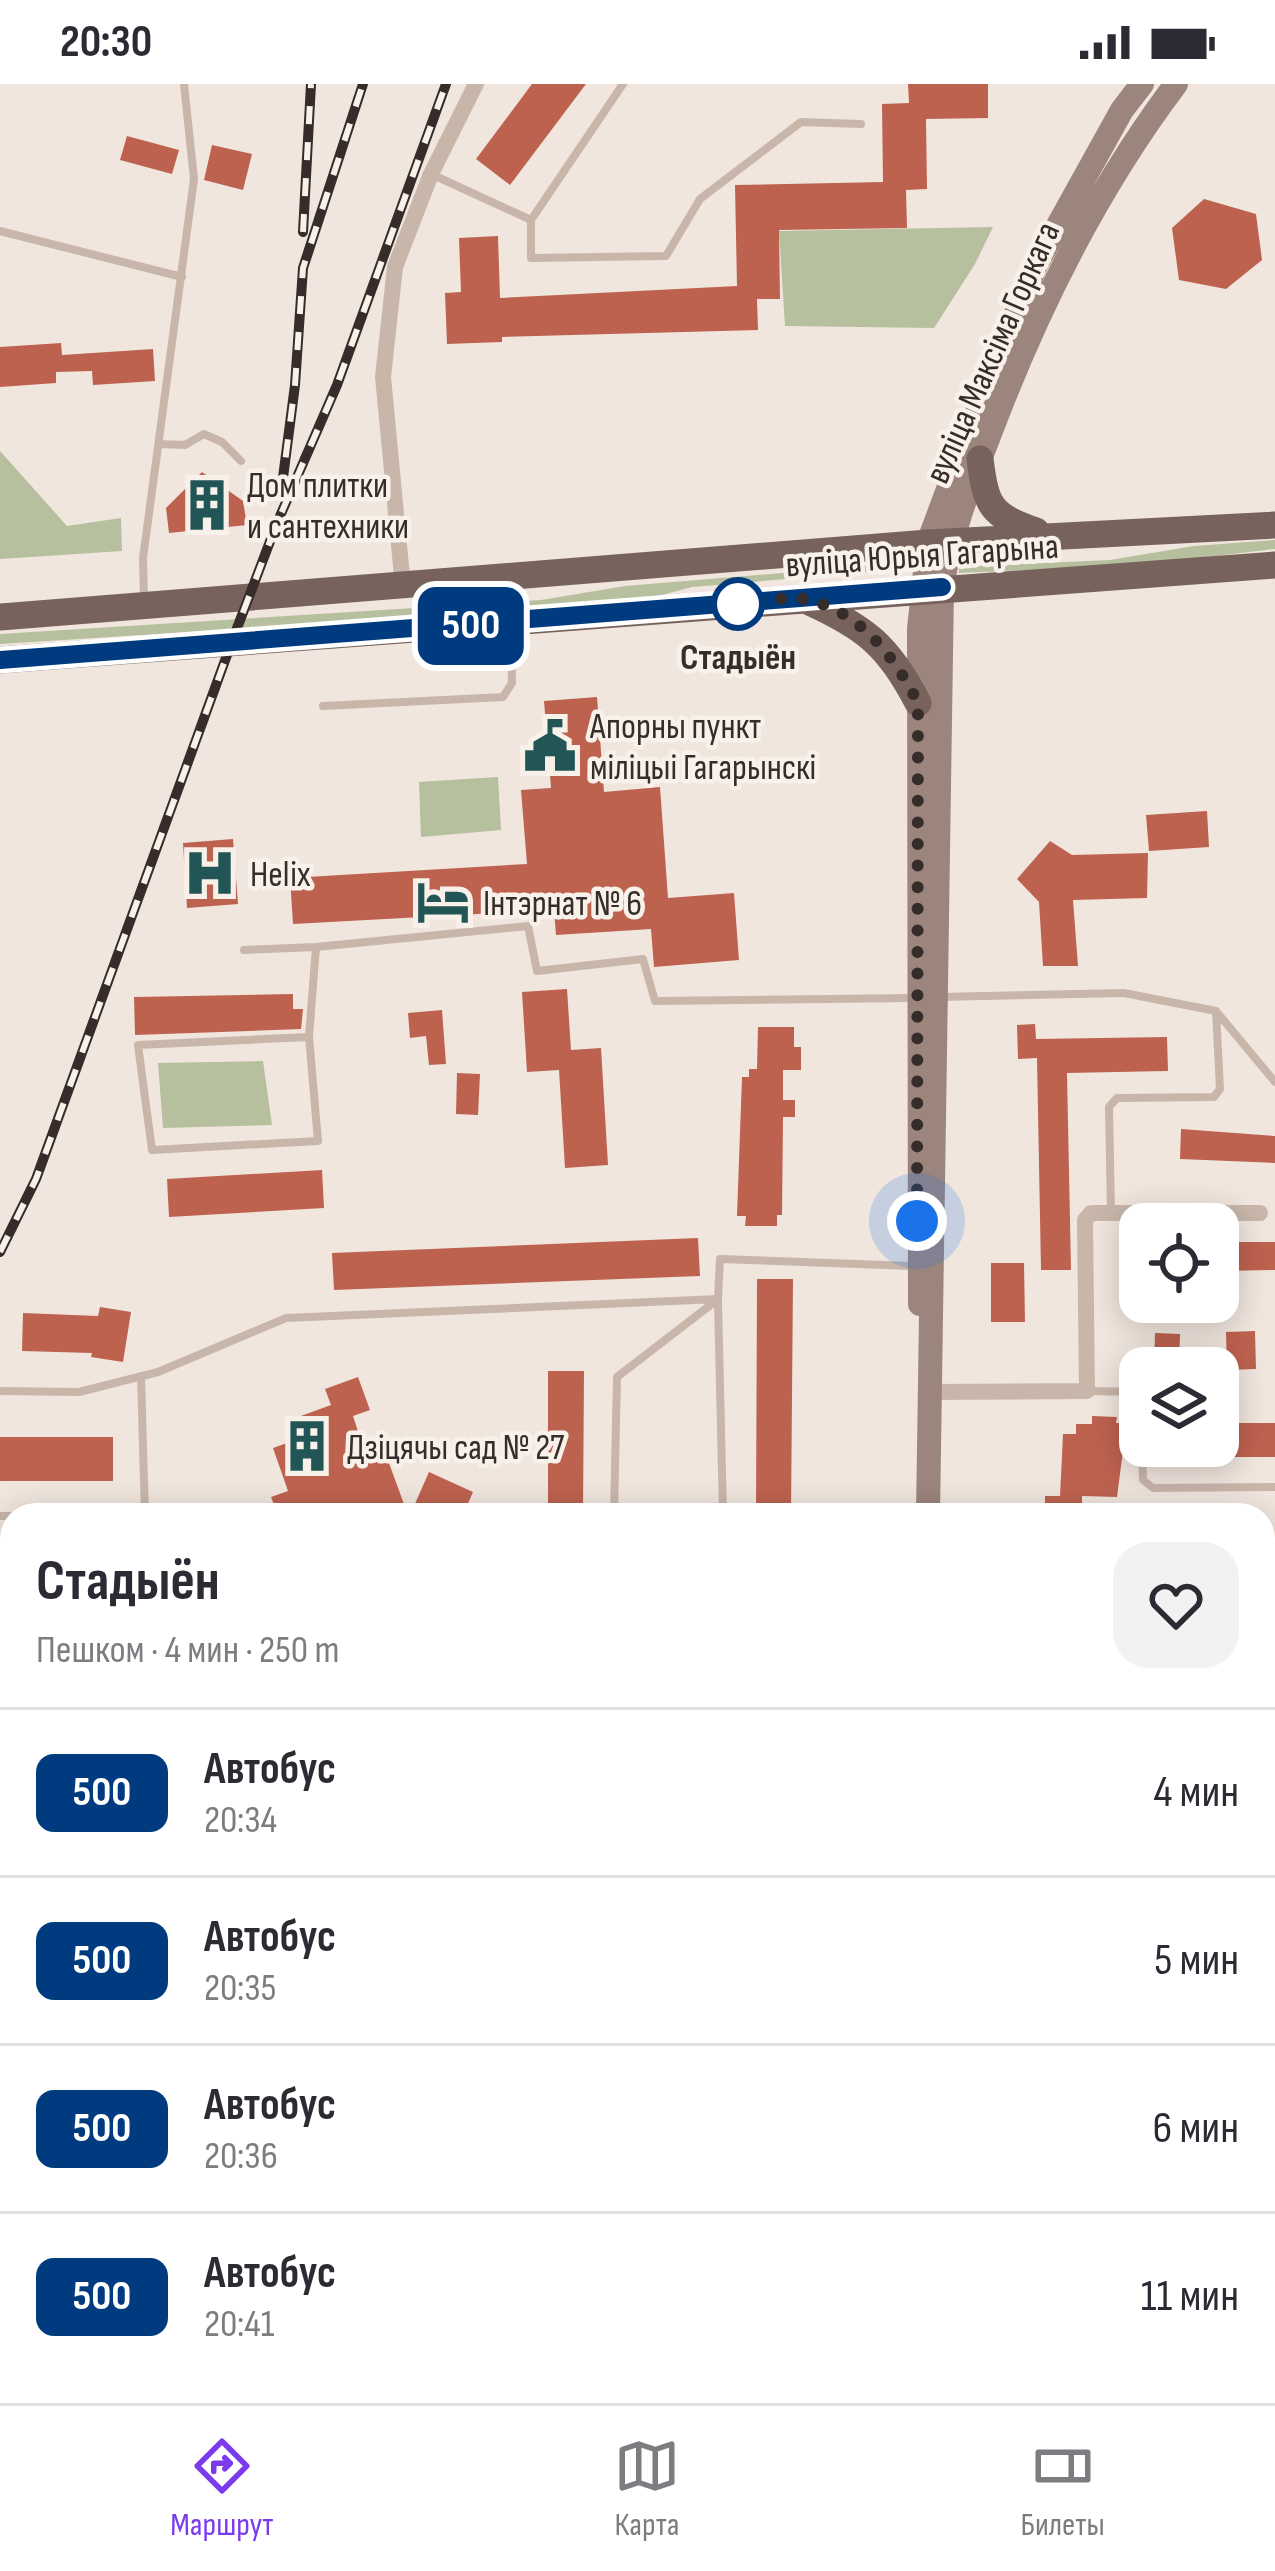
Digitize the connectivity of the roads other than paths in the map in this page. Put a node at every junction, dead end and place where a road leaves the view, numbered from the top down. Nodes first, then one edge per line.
1 (184, 84) edge
2 (476, 84) edge
3 (623, 84) edge
4 (1142, 84) edge
5 (1176, 84) edge
6 (861, 124) dead end
7 (431, 174) junction
8 (531, 220) junction
9 (0, 231) edge
10 (182, 277) junction
11 (159, 444) junction
12 (980, 459) junction
13 (241, 461) dead end
14 (1275, 525) edge
15 (1052, 537) junction
16 (939, 543) junction
17 (1275, 566) edge
18 (403, 586) junction
19 (932, 588) junction
20 (803, 599) junction
21 (144, 607) junction
22 (0, 617) edge
23 (511, 622) junction
24 (0, 660) edge
25 (918, 703) junction
26 (323, 706) dead end
27 (316, 947) junction
28 (244, 950) dead end
29 (926, 998) junction
30 (1216, 1011) junction
31 (309, 1037) junction
32 (1275, 1082) edge
33 (1101, 1213) junction
34 (1260, 1213) dead end
35 (925, 1266) junction
36 (718, 1299) junction
37 (141, 1376) junction
38 (1087, 1390) junction
39 (0, 1391) edge
40 (1119, 1391) edge
41 (928, 1392) junction
42 (1143, 1467) edge
43 (1275, 1487) edge
44 (145, 1503) edge
45 (614, 1503) edge
46 (723, 1503) edge
47 (928, 1503) edge

1 - 10 lane
2 - 7 street
3 - 8 lane
4 - 16 street, вуліца Максіма Горкага
5 - 12 street, вуліца Максіма Горкага
6 - 8 lane
7 - 8 lane
7 - 18 street
9 - 10 lane
10 - 11 lane
11 - 13 lane
11 - 21 lane
12 - 15 main road
12 - 16 street, вуліца Максіма Горкага
14 - 15 main road, вуліца Юрыя Гагарына
15 - 16 main road, вуліца Юрыя Гагарына
16 - 18 main road, вуліца Юрыя Гагарына
16 - 19 street, вуліца Максіма Горкага
17 - 19 main road, вуліца Юрыя Гагарына
18 - 21 main road, вуліца Юрыя Гагарына
19 - 20 main road, вуліца Юрыя Гагарына
19 - 25 street, вуліца Максіма Горкага
19 - 29 street, вуліца Максіма Горкага
20 - 23 main road, вуліца Юрыя Гагарына
20 - 25 main road
21 - 22 main road, вуліца Юрыя Гагарына
23 - 24 main road, вуліца Юрыя Гагарына
23 - 26 lane
25 - 29 street, вуліца Максіма Горкага
27 - 28 lane
27 - 29 lane
27 - 31 lane
29 - 30 lane
29 - 35 street, вуліца Максіма Горкага
30 - 32 lane
30 - 33 lane
31 - 31 lane
33 - 34 street
33 - 38 street
35 - 36 lane
35 - 41 street, вуліца Максіма Горкага
36 - 37 lane
36 - 45 lane
36 - 46 lane
37 - 39 lane
37 - 44 lane
38 - 40 lane
38 - 41 street
41 - 47 street, вуліца Максіма Горкага
42 - 43 lane

